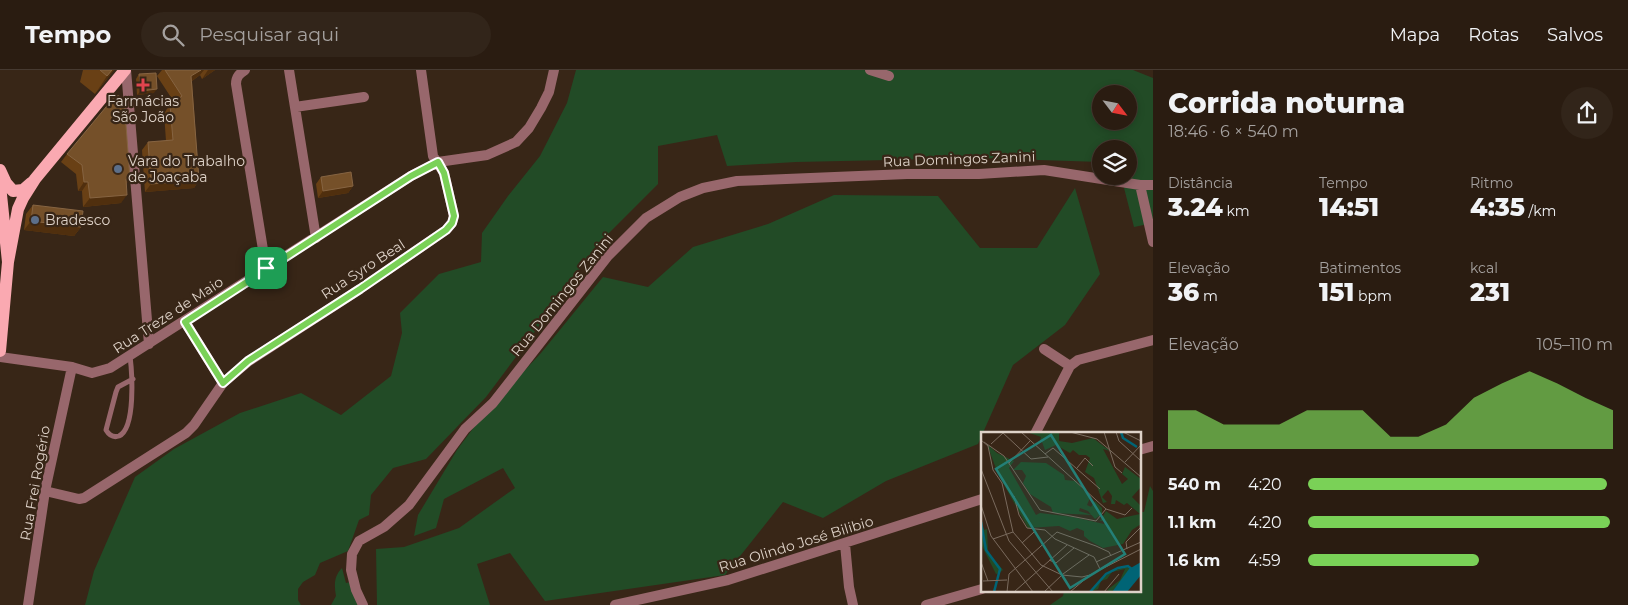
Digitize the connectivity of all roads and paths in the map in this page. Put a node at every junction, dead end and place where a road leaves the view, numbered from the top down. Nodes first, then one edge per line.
1 (126, 70) edge
2 (245, 70) edge
3 (289, 70) edge
4 (421, 70) edge
5 (554, 70) edge
6 (870, 70) edge
7 (889, 76) dead end
8 (364, 97) dead end
9 (295, 107) junction
10 (438, 162) junction
11 (0, 170) edge
12 (35, 180) junction
13 (0, 185) edge
14 (1140, 185) junction
15 (1153, 185) edge
16 (2, 201) junction
17 (18, 209) junction
18 (316, 238) junction
19 (1153, 242) edge
20 (8, 262) junction
21 (266, 268) junction
22 (185, 322) junction
23 (1153, 340) edge
24 (149, 344) junction
25 (1044, 349) dead end
26 (0, 351) edge
27 (130, 356) junction
28 (0, 357) edge
29 (1070, 366) junction
30 (72, 368) junction
31 (133, 379) junction
32 (223, 383) junction
33 (1036, 432) edge
34 (1153, 446) edge
35 (1140, 450) edge
36 (45, 491) junction
37 (981, 499) edge
38 (845, 544) junction
39 (981, 589) edge
40 (28, 605) edge
41 (363, 605) edge
42 (615, 605) edge
43 (853, 605) edge
44 (926, 605) edge

1 - 12 main road
1 - 24 street
2 - 21 street
3 - 9 street
4 - 10 street, Rua Syro Beal
5 - 10 street, Rua Treze de Maio
6 - 7 street
8 - 9 street
9 - 18 street
10 - 18 street, Rua Treze de Maio
10 - 32 street, Rua Syro Beal
11 - 12 main road
12 - 17 main road
13 - 16 main road
14 - 15 street, Rua Domingos Zanini
14 - 19 street
14 - 41 street, Rua Domingos Zanini
16 - 17 main road
16 - 20 main road
17 - 20 main road
18 - 21 street, Rua Treze de Maio
20 - 26 main road
21 - 22 street, Rua Treze de Maio
22 - 24 street, Rua Treze de Maio
22 - 32 street
23 - 29 street
24 - 27 street, Rua Treze de Maio
25 - 29 street
27 - 30 street, Rua Treze de Maio
27 - 31 lane
28 - 30 street, Rua Treze de Maio
29 - 33 street
30 - 36 street, Rua Frei Rogério
31 - 31 lane
32 - 36 street, Rua Syro Beal
34 - 35 street
36 - 40 street, Rua Frei Rogério
37 - 38 street, Rua Olindo José Bilibio
38 - 42 street, Rua Olindo José Bilibio
38 - 43 street
39 - 44 street

